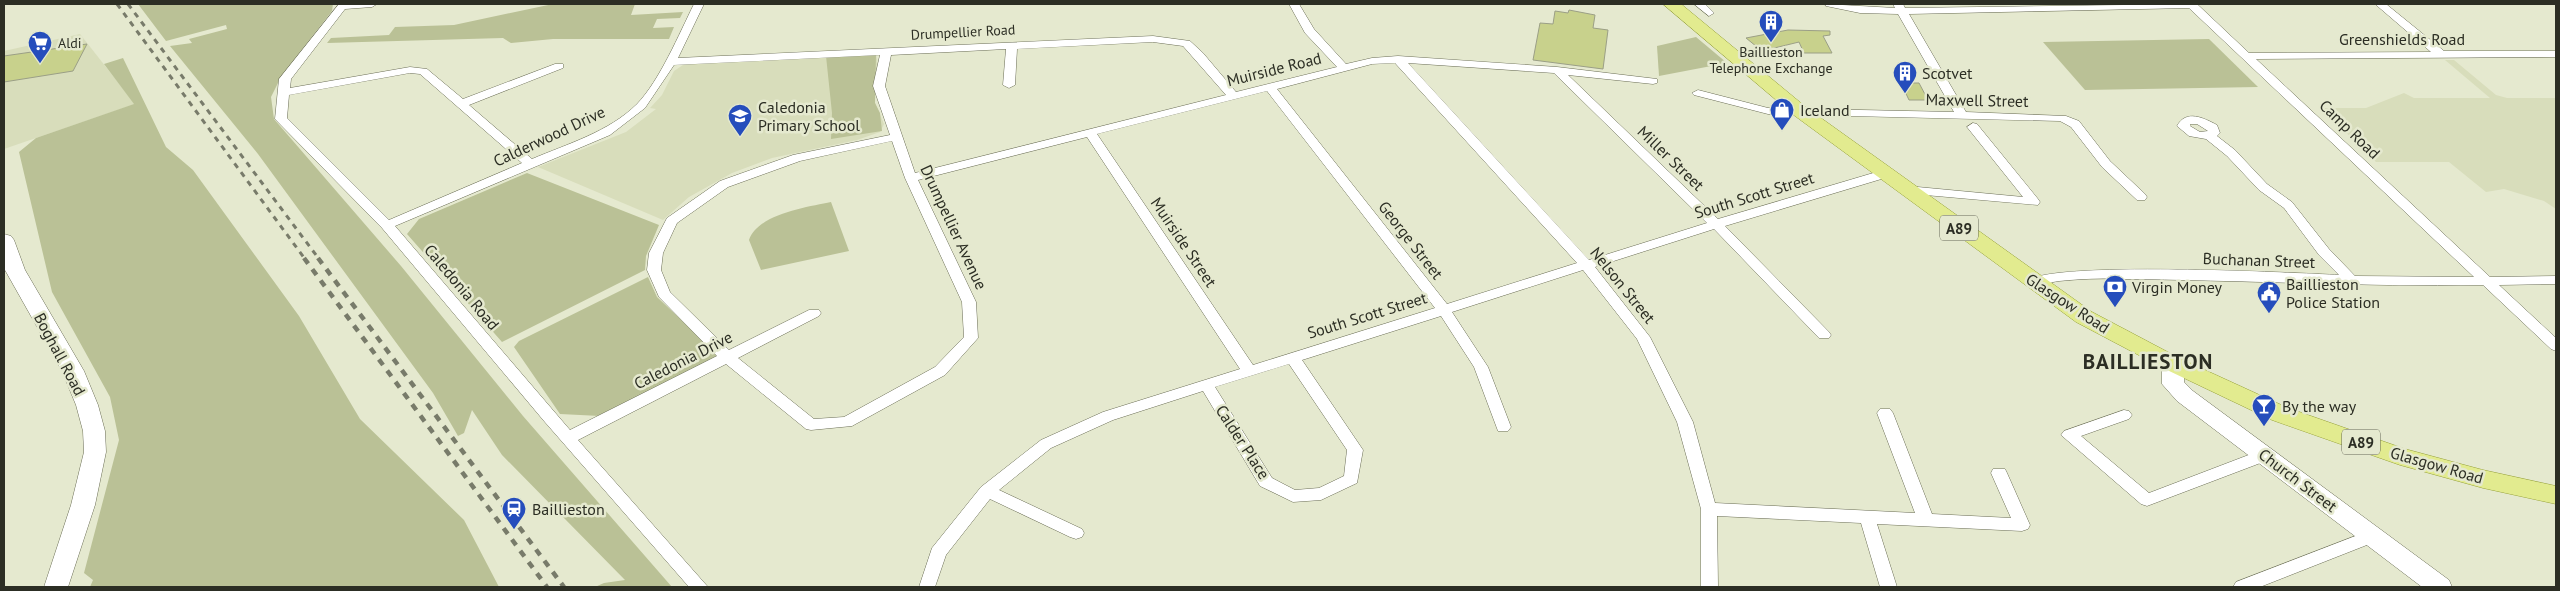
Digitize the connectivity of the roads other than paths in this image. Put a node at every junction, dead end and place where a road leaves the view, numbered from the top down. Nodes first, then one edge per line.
1 (372, 4) edge
2 (699, 4) edge
3 (1294, 4) edge
4 (1671, 4) edge
5 (1700, 4) edge
6 (1830, 4) edge
7 (2380, 4) edge
8 (344, 5) edge
9 (2081, 5) edge
10 (2192, 5) edge
11 (1900, 7) edge
12 (1709, 12) dead end
13 (1012, 45) junction
14 (886, 51) junction
15 (2556, 54) edge
16 (2442, 55) junction
17 (2248, 56) junction
18 (1398, 59) junction
19 (671, 62) junction
20 (559, 66) dead end
21 (1344, 68) junction
22 (1557, 70) junction
23 (1654, 81) dead end
24 (1009, 85) dead end
25 (1270, 86) junction
26 (282, 93) junction
27 (1698, 93) dead end
28 (1232, 96) junction
29 (461, 104) junction
30 (1802, 112) junction
31 (1962, 116) junction
32 (1973, 127) dead end
33 (1090, 132) junction
34 (2208, 135) dead end
35 (896, 137) junction
36 (530, 164) junction
37 (1884, 174) junction
38 (911, 178) junction
39 (1906, 190) junction
40 (2141, 197) dead end
41 (1716, 224) junction
42 (387, 225) junction
43 (4, 240) edge
44 (1586, 265) junction
45 (2484, 280) junction
46 (2556, 280) edge
47 (2353, 281) junction
48 (2034, 282) junction
49 (1444, 310) junction
50 (814, 313) dead end
51 (1824, 335) dead end
52 (2556, 346) edge
53 (727, 357) junction
54 (1292, 357) junction
55 (2173, 364) junction
56 (1249, 372) junction
57 (1206, 385) junction
58 (1885, 413) dead end
59 (2124, 415) dead end
60 (1503, 427) dead end
61 (568, 438) junction
62 (2265, 455) junction
63 (1999, 472) dead end
64 (987, 491) junction
65 (2556, 496) edge
66 (1709, 509) junction
67 (1868, 517) junction
68 (1926, 520) junction
69 (1076, 534) dead end
70 (2371, 536) junction
71 (56, 587) edge
72 (699, 587) edge
73 (928, 587) edge
74 (1709, 587) edge
75 (1888, 587) edge
76 (2242, 587) edge
77 (2440, 587) edge

1 - 8 street
2 - 19 street, Calderwood Drive
3 - 21 street
4 - 30 main road, Glasgow Road / A89
5 - 12 street
6 - 11 street
7 - 16 street
8 - 26 street, Caledonia Road
9 - 10 street
9 - 11 street
10 - 17 street, Camp Road
11 - 31 street
13 - 14 street, Drumpellier Road
13 - 24 street
13 - 28 street, Drumpellier Road
14 - 19 street, Drumpellier Road
14 - 35 street, Drumpellier Avenue
15 - 16 street, Greenshields Road
16 - 17 street, Greenshields Road
17 - 45 street, Camp Road
18 - 21 street, Muirside Road
18 - 22 street, Muirside Road
18 - 44 street, Nelson Street
19 - 36 street, Calderwood Drive
20 - 29 street
21 - 25 street, Muirside Road
22 - 23 street, Muirside Road
22 - 41 street, Miller Street
25 - 28 street, Muirside Road
25 - 49 street, George Street
26 - 29 street
26 - 42 street, Caledonia Road
27 - 30 street, Maxwell Street
28 - 33 street, Muirside Road
29 - 36 street
30 - 31 street, Maxwell Street
30 - 37 main road, Glasgow Road / A89
31 - 40 street, Maxwell Street
32 - 39 street
33 - 38 street, Muirside Road
33 - 56 street, Muirside Street
34 - 47 street
35 - 38 street, Drumpellier Avenue
35 - 53 street, Drumpellier Avenue
36 - 42 street, Calderwood Drive
37 - 39 main road, Glasgow Road / A89
37 - 41 street, South Scott Street
38 - 53 street, Drumpellier Avenue
39 - 48 main road, Glasgow Road / A89
41 - 44 street, South Scott Street
41 - 51 street, Miller Street
42 - 61 street, Caledonia Road
43 - 71 street, Boghall Road
44 - 49 street, South Scott Street
44 - 66 street, Nelson Street
45 - 46 street, Buchanan Street
45 - 47 street, Buchanan Street
45 - 52 street, Camp Road
47 - 48 street, Buchanan Street
48 - 55 main road, Glasgow Road / A89
49 - 54 street, South Scott Street
49 - 60 street, George Street
50 - 53 street, Caledonia Drive
53 - 61 street, Caledonia Drive
54 - 56 street, South Scott Street
54 - 57 street, Calder Place
55 - 62 street, Church Street
55 - 65 main road, Glasgow Road / A89
56 - 57 street, South Scott Street
57 - 64 street, South Scott Street
58 - 68 street
59 - 62 street
61 - 72 street, Caledonia Road
62 - 70 street, Church Street
63 - 68 street
64 - 69 street
64 - 73 street, South Scott Street
66 - 67 street
66 - 74 street, Nelson Street
67 - 68 street
67 - 75 street
70 - 76 street
70 - 77 street, Church Street

